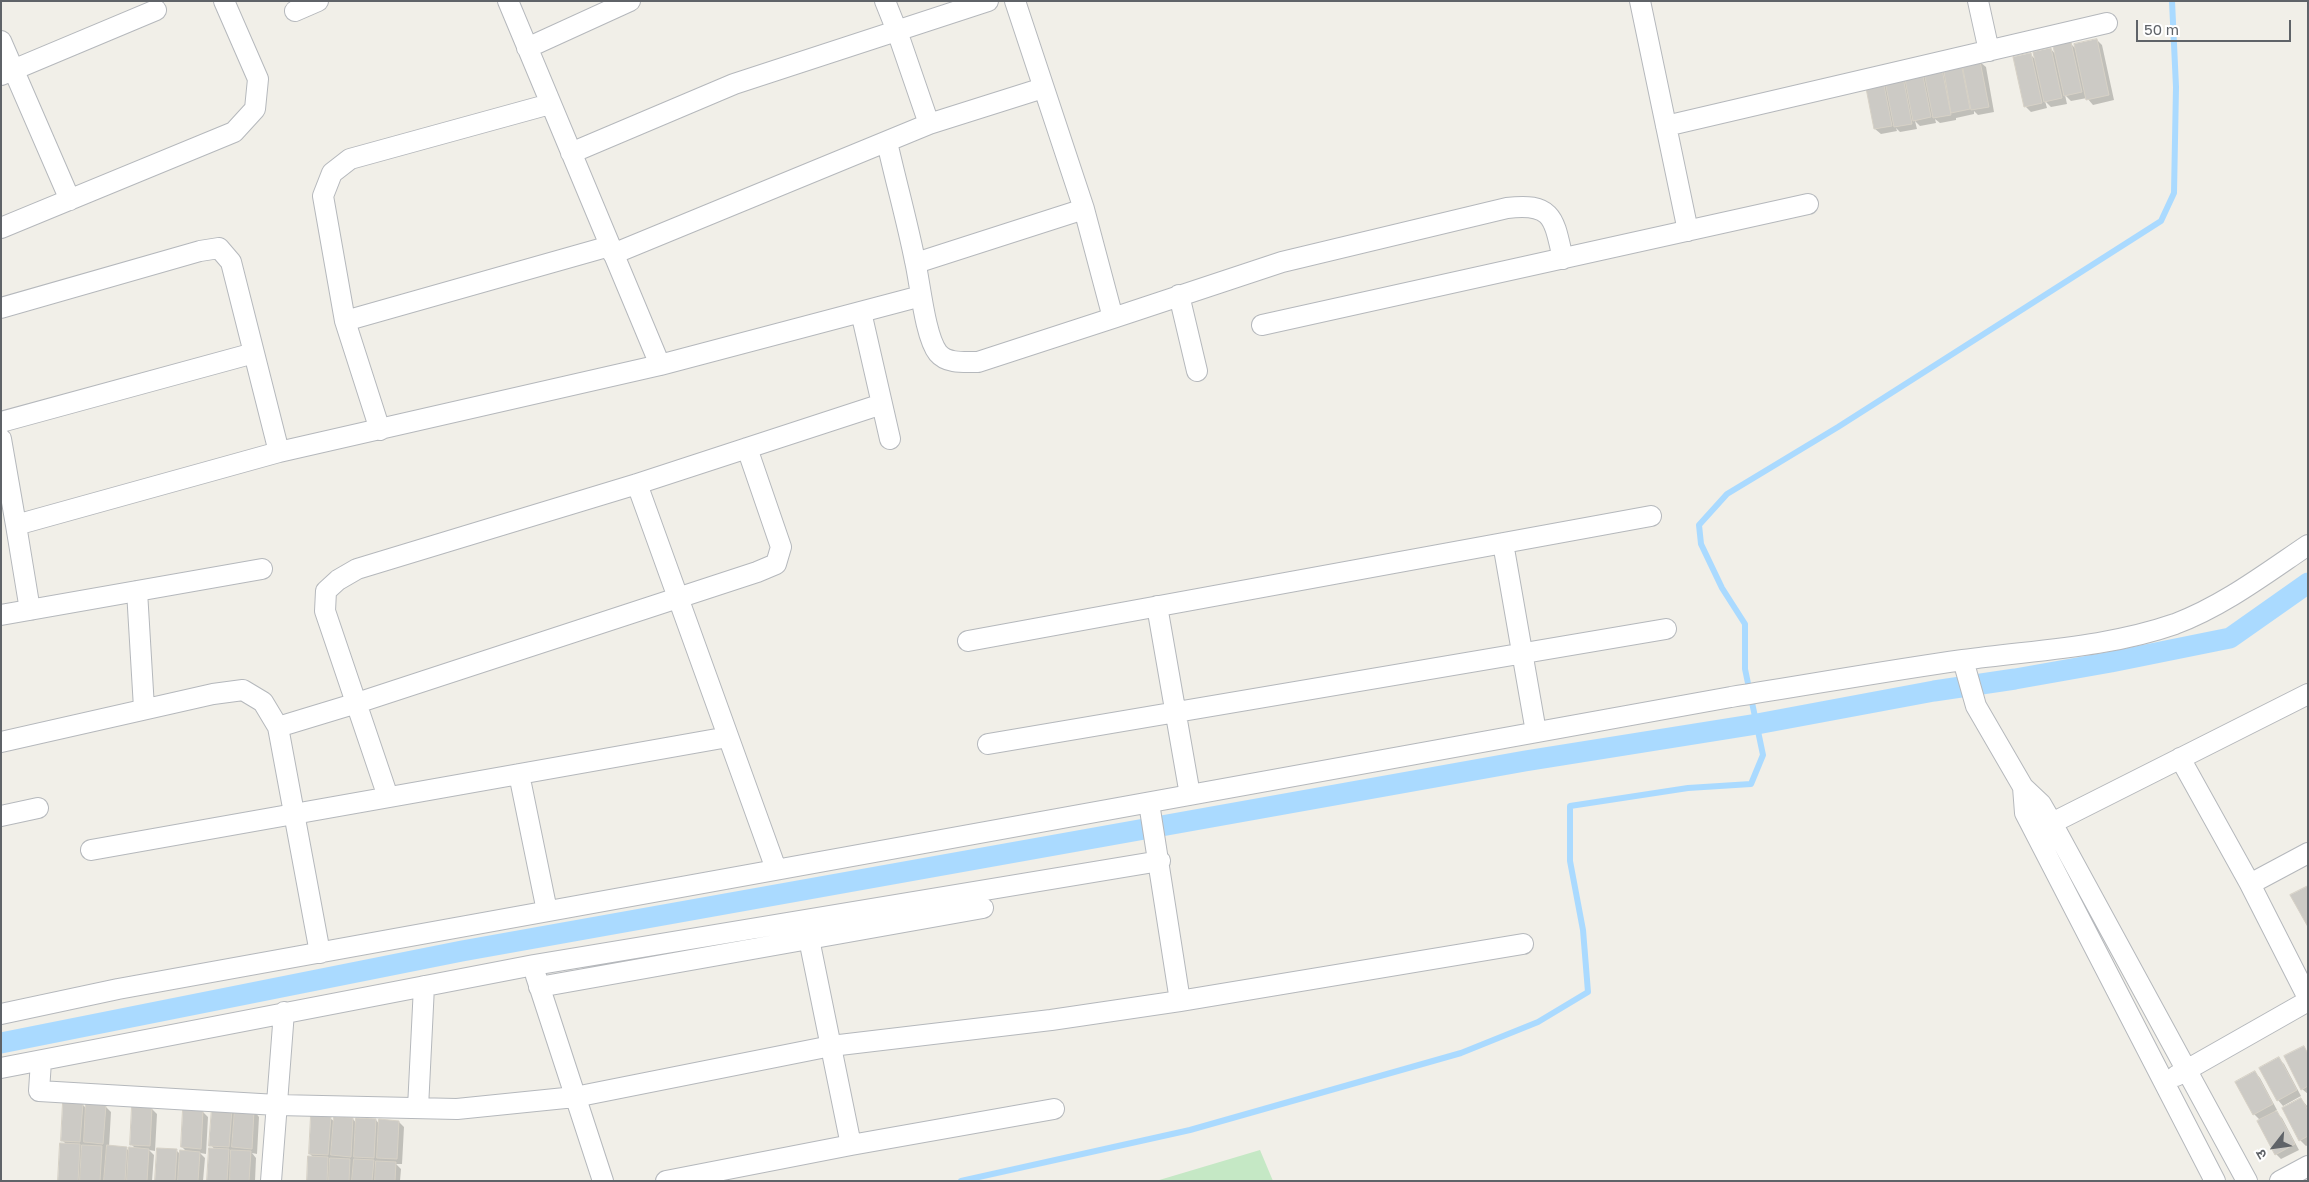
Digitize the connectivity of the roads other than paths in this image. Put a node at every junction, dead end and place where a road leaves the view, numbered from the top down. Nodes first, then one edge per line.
1 (224, 1) edge
2 (318, 1) edge
3 (508, 1) edge
4 (630, 1) edge
5 (884, 1) edge
6 (988, 1) edge
7 (1015, 1) edge
8 (1640, 1) edge
9 (1978, 1) edge
10 (156, 10) dead end
11 (295, 11) dead end
12 (2107, 23) dead end
13 (897, 30) junction
14 (1, 41) edge
15 (527, 48) junction
16 (1989, 51) junction
17 (7, 73) edge
18 (1042, 88) junction
19 (550, 104) junction
20 (928, 124) junction
21 (1666, 126) junction
22 (887, 142) junction
23 (571, 152) junction
24 (70, 200) junction
25 (1808, 204) dead end
26 (1084, 209) junction
27 (1, 228) edge
28 (1688, 231) junction
29 (611, 250) junction
30 (1563, 259) junction
31 (916, 263) junction
32 (1179, 295) junction
33 (921, 296) junction
34 (1, 308) edge
35 (861, 312) junction
36 (1113, 318) junction
37 (345, 321) junction
38 (1262, 326) dead end
39 (254, 353) junction
40 (660, 365) junction
41 (1197, 371) dead end
42 (882, 404) junction
43 (1, 422) edge
44 (380, 430) junction
45 (1, 439) edge
46 (890, 439) dead end
47 (747, 448) junction
48 (279, 452) junction
49 (637, 484) junction
50 (1651, 516) dead end
51 (16, 525) junction
52 (1503, 543) junction
53 (2308, 545) edge
54 (262, 569) dead end
55 (137, 591) junction
56 (678, 598) junction
57 (1158, 606) junction
58 (30, 610) junction
59 (1, 615) edge
60 (1666, 629) dead end
61 (968, 641) dead end
62 (1522, 653) junction
63 (1964, 666) junction
64 (2308, 694) edge
65 (357, 704) junction
66 (144, 708) junction
67 (1176, 712) junction
68 (278, 727) junction
69 (1536, 732) junction
70 (728, 737) junction
71 (1, 742) edge
72 (988, 744) dead end
73 (2180, 758) junction
74 (520, 774) junction
75 (2023, 787) junction
76 (1190, 795) junction
77 (388, 797) junction
78 (38, 808) dead end
79 (1151, 811) junction
80 (294, 813) junction
81 (1, 816) edge
82 (2052, 823) junction
83 (91, 850) dead end
84 (2308, 853) edge
85 (1159, 855) junction
86 (776, 869) junction
87 (2250, 884) junction
88 (983, 908) dead end
89 (546, 911) junction
90 (809, 939) junction
91 (1523, 944) dead end
92 (320, 952) junction
93 (534, 965) junction
94 (424, 986) junction
95 (539, 987) junction
96 (2308, 1000) edge
97 (1180, 1001) junction
98 (284, 1012) junction
99 (1, 1014) edge
100 (831, 1046) junction
101 (41, 1061) junction
102 (1, 1068) edge
103 (2188, 1070) junction
104 (2163, 1083) junction
105 (575, 1097) junction
106 (277, 1105) junction
107 (418, 1108) junction
108 (1054, 1109) dead end
109 (851, 1145) junction
110 (2308, 1166) edge
111 (271, 1181) edge
112 (603, 1181) edge
113 (666, 1181) edge
114 (2215, 1181) edge
115 (2247, 1181) edge
116 (2280, 1181) edge

1 - 24 street
2 - 11 street
3 - 15 street
4 - 15 street
5 - 13 street
6 - 13 street
7 - 18 street
8 - 21 street
9 - 16 street
10 - 17 street
12 - 16 street
13 - 20 street
13 - 23 street
14 - 17 street
15 - 19 street
16 - 21 street
17 - 24 street
18 - 20 street
18 - 26 street
19 - 23 street
19 - 37 street
20 - 22 street
21 - 28 street
22 - 29 street
22 - 31 street
23 - 29 street
24 - 27 street
25 - 28 street
26 - 31 street
26 - 36 street
28 - 30 street
29 - 37 street
29 - 40 street
30 - 32 street
30 - 38 street
31 - 33 street
32 - 36 street
32 - 41 street
33 - 35 street
33 - 36 street
34 - 39 street
35 - 40 street
35 - 42 street
37 - 44 street
39 - 43 street
39 - 48 street
40 - 44 street
42 - 46 street
42 - 47 street
44 - 48 street
45 - 51 street
47 - 49 street
47 - 56 street
48 - 51 street
49 - 56 street
49 - 65 street
50 - 52 street
51 - 58 street
52 - 57 street
52 - 62 street
53 - 63 street
54 - 55 street
55 - 58 street
55 - 66 street
56 - 65 street
56 - 70 street
57 - 61 street
57 - 67 street
58 - 59 street
60 - 62 street
62 - 67 street
62 - 69 street
63 - 69 street
63 - 75 street
64 - 73 street
65 - 68 street
65 - 77 street
66 - 68 street
66 - 71 street
67 - 72 street
67 - 76 street
68 - 80 street
69 - 76 street
70 - 74 street
70 - 86 street
73 - 82 street
73 - 87 street
74 - 77 street
74 - 89 street
75 - 82 street
75 - 104 street
76 - 79 street
77 - 80 street
78 - 81 street
79 - 85 street
79 - 86 street
80 - 83 street
80 - 92 street
82 - 103 street
84 - 87 street
85 - 93 street
85 - 97 street
86 - 89 street
87 - 96 street
88 - 90 street
89 - 92 street
90 - 95 street
90 - 100 street
91 - 97 street
92 - 99 street
93 - 94 street
93 - 95 street
94 - 98 street
94 - 107 street
95 - 105 street
96 - 103 street
97 - 100 street
98 - 101 street
98 - 106 street
100 - 105 street
100 - 109 street
101 - 102 street
101 - 106 street
103 - 104 street
103 - 115 street
104 - 114 street
105 - 107 street
105 - 112 street
106 - 107 street
106 - 111 street
108 - 109 street
109 - 113 street
110 - 116 street

